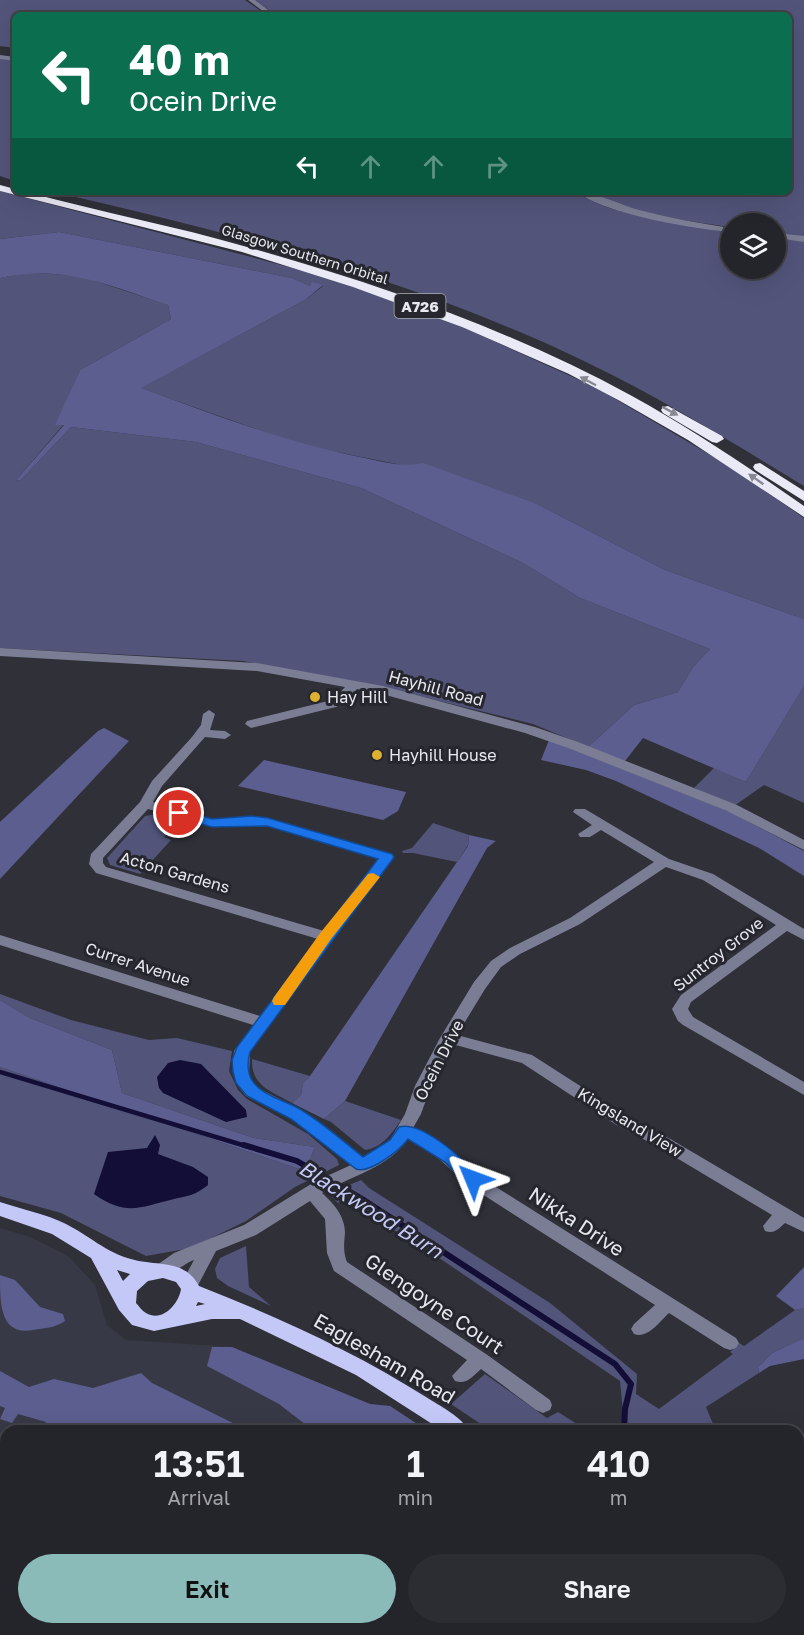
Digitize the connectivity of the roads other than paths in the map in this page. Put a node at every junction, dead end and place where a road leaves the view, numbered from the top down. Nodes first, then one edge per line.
1 (251, 0) edge
2 (268, 12) edge
3 (28, 195) edge
4 (55, 195) edge
5 (588, 195) edge
6 (720, 228) edge
7 (786, 237) edge
8 (804, 239) edge
9 (804, 497) edge
10 (804, 513) edge
11 (0, 652) edge
12 (354, 685) junction
13 (209, 714) dead end
14 (251, 724) dead end
15 (202, 733) junction
16 (225, 735) dead end
17 (145, 804) junction
18 (580, 812) dead end
19 (601, 825) junction
20 (585, 834) dead end
21 (804, 846) edge
22 (664, 862) junction
23 (785, 925) junction
24 (804, 935) edge
25 (326, 936) junction
26 (0, 940) edge
27 (264, 1023) junction
28 (447, 1038) junction
29 (804, 1089) edge
30 (404, 1131) junction
31 (362, 1165) junction
32 (316, 1189) junction
33 (0, 1209) edge
34 (804, 1226) edge
35 (209, 1247) junction
36 (98, 1253) junction
37 (157, 1271) junction
38 (190, 1288) junction
39 (668, 1304) junction
40 (126, 1305) junction
41 (253, 1314) junction
42 (177, 1317) junction
43 (640, 1329) dead end
44 (730, 1343) dead end
45 (480, 1359) junction
46 (461, 1376) dead end
47 (543, 1405) dead end
48 (451, 1425) edge

1 - 2 street
10 -> 3 highway, Glasgow Southern Orbital / A726
4 -> 9 highway, Glasgow Southern Orbital / A726
5 - 6 street
7 - 8 street
11 - 12 street, Hayhill Road
12 - 14 street
12 - 21 street, Hayhill Road
13 - 15 street, Acton Gardens
15 - 16 street
15 - 17 street, Acton Gardens
17 - 25 street, Acton Gardens
17 - 25 street
18 - 19 street, Suntroy Grove
19 - 20 street
19 - 22 street, Suntroy Grove
22 - 23 street, Suntroy Grove
22 - 28 street, Ocein Drive
23 - 24 street, Suntroy Grove
23 - 29 street, Suntroy Grove
25 - 27 street
26 - 27 street, Currer Avenue
27 - 31 street
28 - 30 street, Ocein Drive
28 - 34 street, Kingsland View
30 - 31 street, Ocein Drive
30 - 39 street, Nikka Drive
31 - 32 street, Ocein Drive
32 - 35 street, Ocein Drive
32 - 45 street, Glengoyne Court
33 - 36 main road
35 - 37 street, Ocein Drive
35 - 38 street
36 - 37 main road
36 - 40 main road
37 - 38 main road
37 - 40 main road
38 - 41 main road, Eaglesham Road
38 - 42 main road
39 - 43 street
39 - 44 street, Nikka Drive
40 - 42 main road
41 - 42 main road
41 - 48 main road, Eaglesham Road
45 - 46 street
45 - 47 street, Glengoyne Court

